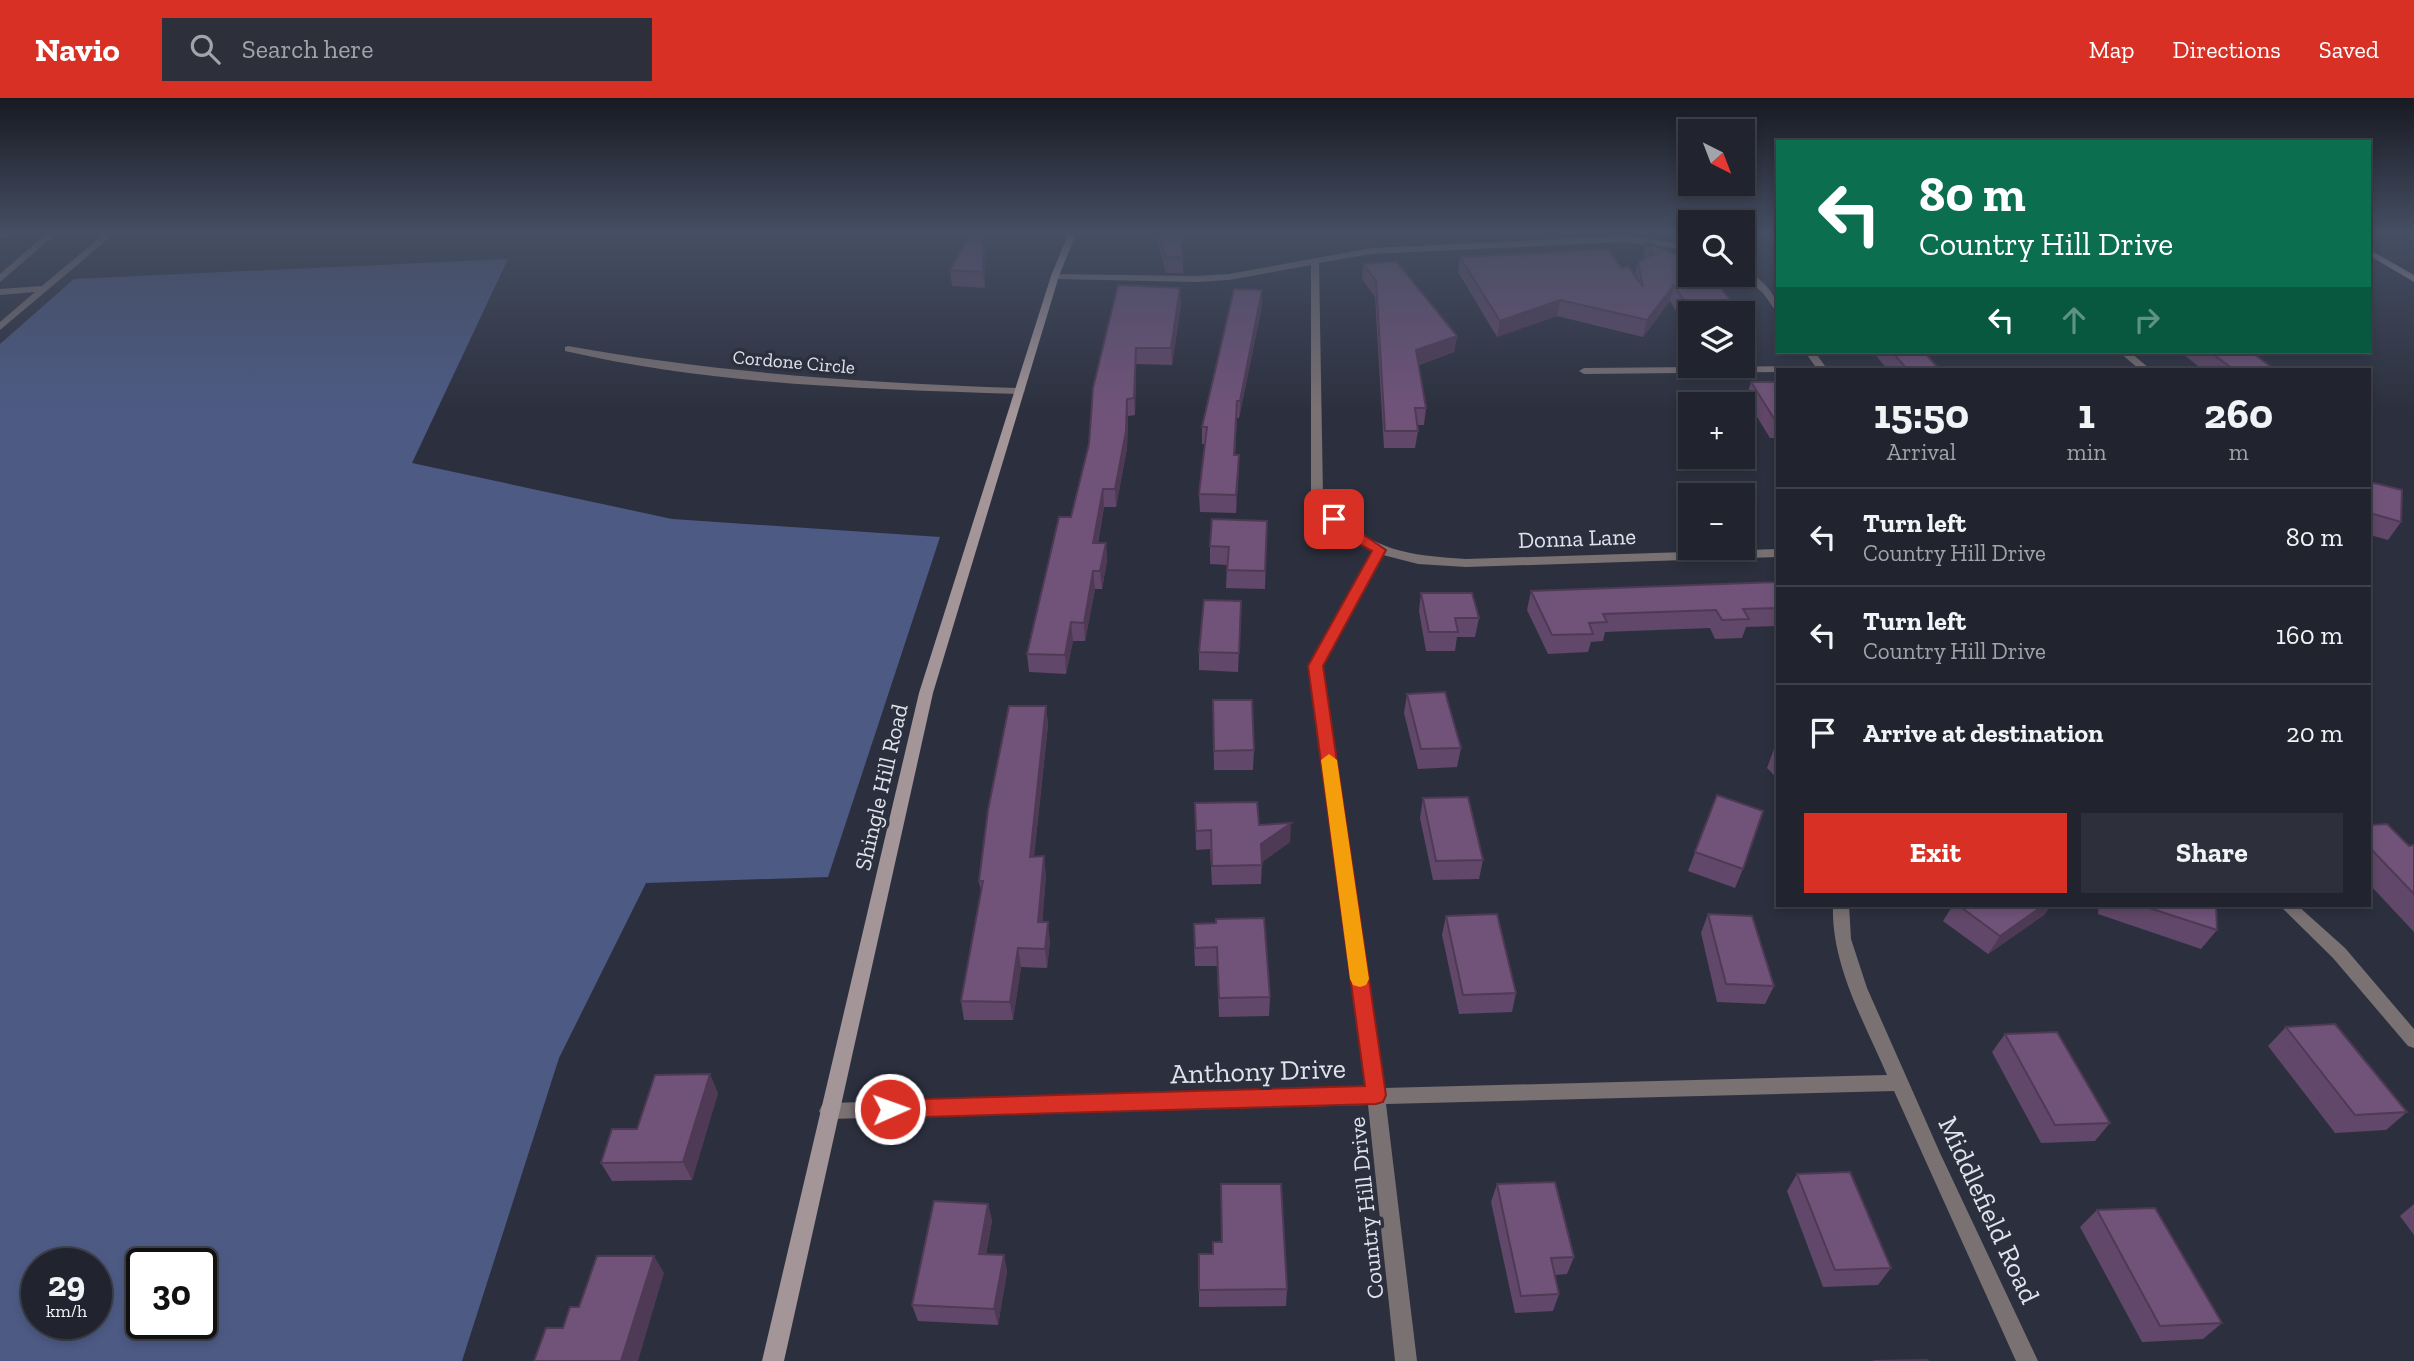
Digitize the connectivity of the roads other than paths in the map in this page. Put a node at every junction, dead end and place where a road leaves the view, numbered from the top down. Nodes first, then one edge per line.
1 (41, 293) edge
2 (1050, 293) edge
3 (1315, 293) edge
4 (0, 327) edge
5 (568, 349) dead end
6 (2126, 354) edge
7 (2144, 368) edge
8 (1776, 369) edge
9 (1584, 371) dead end
10 (1020, 391) junction
11 (1379, 550) junction
12 (1776, 553) edge
13 (1841, 907) edge
14 (2289, 907) edge
15 (2414, 1041) edge
16 (1899, 1083) junction
17 (1376, 1095) junction
18 (828, 1111) junction
19 (773, 1361) edge
20 (1406, 1361) edge
21 (2027, 1361) edge

1 - 4 street
2 - 10 street, Shingle Hill Road
3 - 11 street
5 - 10 street, Cordone Circle
6 - 7 street
8 - 9 street
10 - 18 street, Shingle Hill Road
11 - 12 street, Donna Lane
11 - 17 street, Country Hill Drive
13 - 16 street, Middlefield Road
14 - 15 street
16 - 17 street, Anthony Drive
16 - 21 street, Middlefield Road
17 - 18 street, Anthony Drive
17 - 20 street, Country Hill Drive
18 - 19 street, Shingle Hill Road

